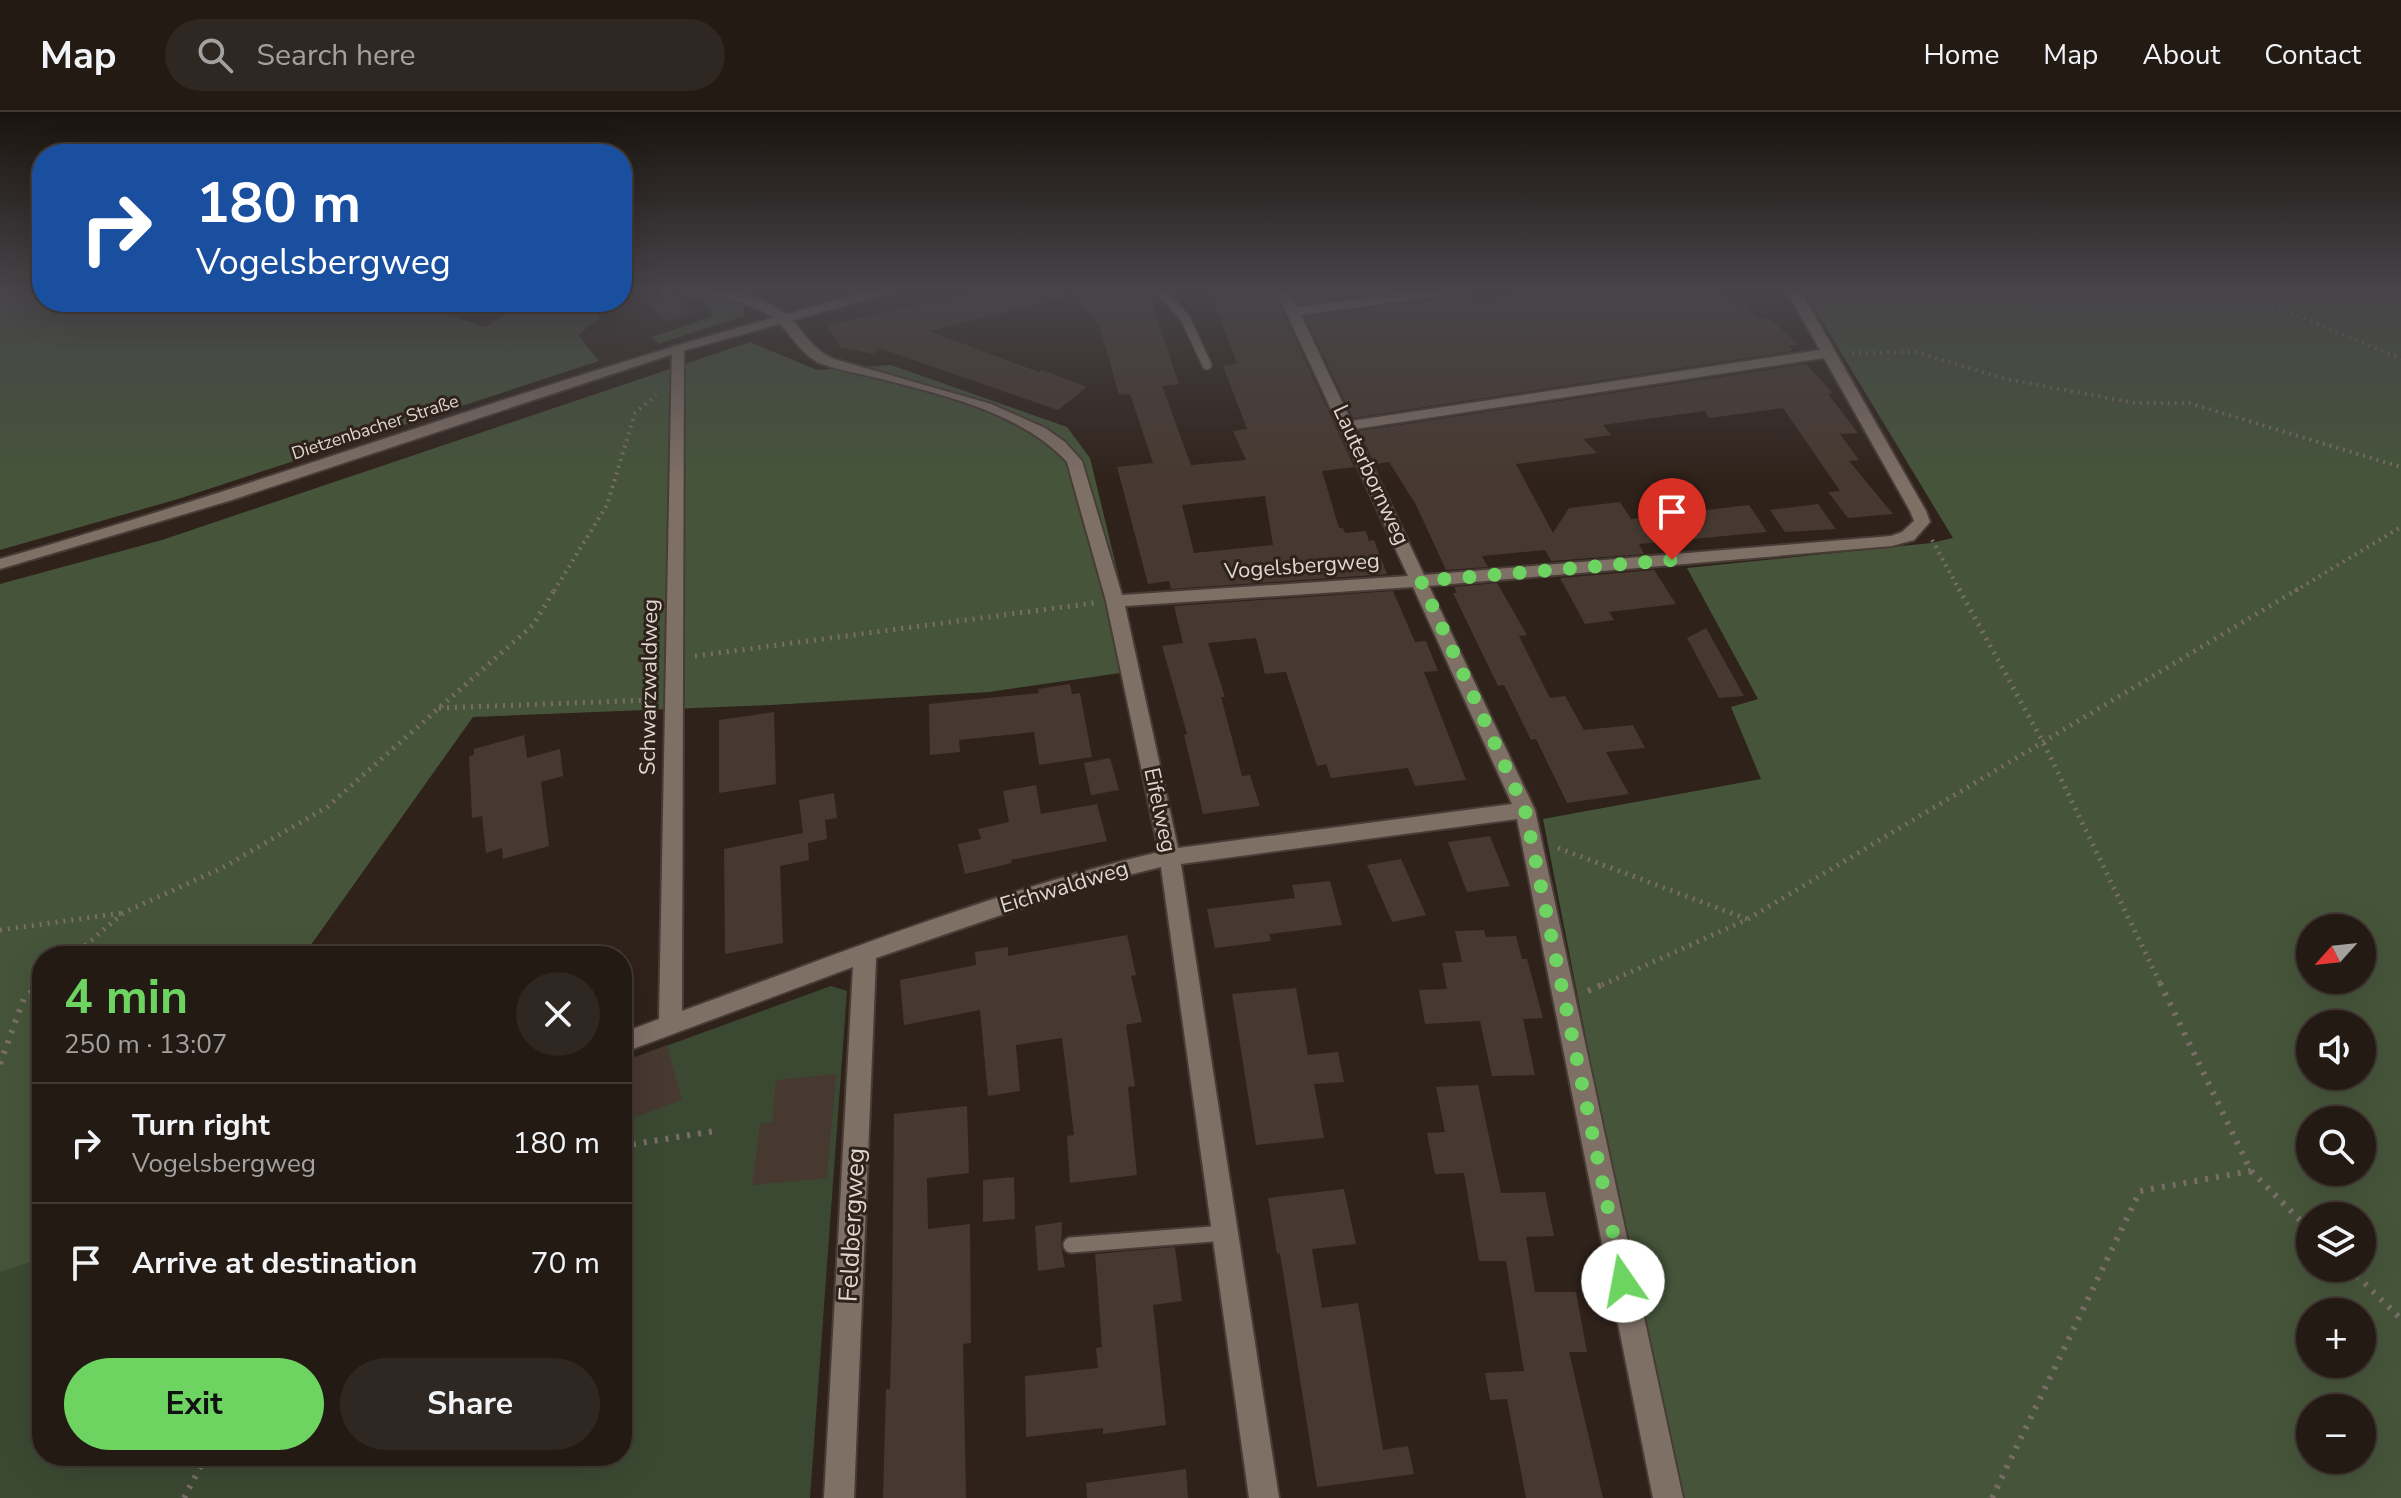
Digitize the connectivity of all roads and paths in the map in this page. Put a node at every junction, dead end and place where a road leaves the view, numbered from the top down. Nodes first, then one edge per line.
1 (666, 353) edge
2 (677, 353) edge
3 (812, 353) edge
4 (1201, 353) edge
5 (1312, 353) edge
6 (1827, 353) junction
7 (1855, 353) edge
8 (1918, 353) edge
9 (1207, 365) dead end
10 (677, 377) junction
11 (1347, 426) junction
12 (2401, 467) edge
13 (1920, 525) junction
14 (2401, 527) edge
15 (0, 564) edge
16 (1421, 581) junction
17 (1115, 601) junction
18 (674, 659) junction
19 (673, 699) junction
20 (439, 708) junction
21 (2043, 742) junction
22 (1525, 810) junction
23 (1532, 838) junction
24 (1170, 857) junction
25 (123, 913) junction
26 (1748, 919) junction
27 (0, 930) edge
28 (85, 946) edge
29 (865, 953) junction
30 (32, 991) edge
31 (1565, 1001) junction
32 (670, 1026) junction
33 (632, 1039) edge
34 (0, 1064) edge
35 (715, 1131) dead end
36 (632, 1144) edge
37 (2251, 1171) junction
38 (2296, 1216) edge
39 (1225, 1233) junction
40 (1071, 1245) dead end
41 (2363, 1282) edge
42 (2401, 1319) edge
43 (201, 1466) edge
44 (184, 1498) edge
45 (839, 1498) edge
46 (1264, 1498) edge
47 (1668, 1498) edge
48 (1992, 1498) edge

1 - 15 street, Dietzenbacher Straße
2 - 10 street, Schwarzwaldweg
3 - 17 street, Eifelweg
4 - 9 lane
5 - 11 street, Lauterbornweg
6 - 7 path
6 - 11 street
6 - 13 street
8 - 12 path
10 - 18 street, Schwarzwaldweg
10 - 20 path
11 - 16 street, Lauterbornweg
13 - 16 street, Vogelsbergweg
13 - 21 path
14 - 21 path
16 - 17 street, Vogelsbergweg
16 - 22 street, Lauterbornweg
17 - 18 path
17 - 24 street, Eifelweg
18 - 19 street, Schwarzwaldweg
19 - 20 path
19 - 32 street, Schwarzwaldweg
20 - 25 path
21 - 26 path
21 - 37 path
22 - 23 street, Lauterbornweg
22 - 24 street, Eichwaldweg
23 - 26 path
23 - 31 street, Lauterbornweg
24 - 29 street, Eichwaldweg
24 - 39 street, Eifelweg
25 - 27 path
25 - 28 path
26 - 31 path
29 - 32 street, Eichwaldweg
29 - 45 street, Feldbergweg
30 - 34 path
31 - 47 street, Lauterbornweg
32 - 33 street, Eichwaldweg
35 - 36 path
37 - 38 path
37 - 48 path
39 - 40 lane
39 - 46 street, Eifelweg
41 - 42 path
43 - 44 path

